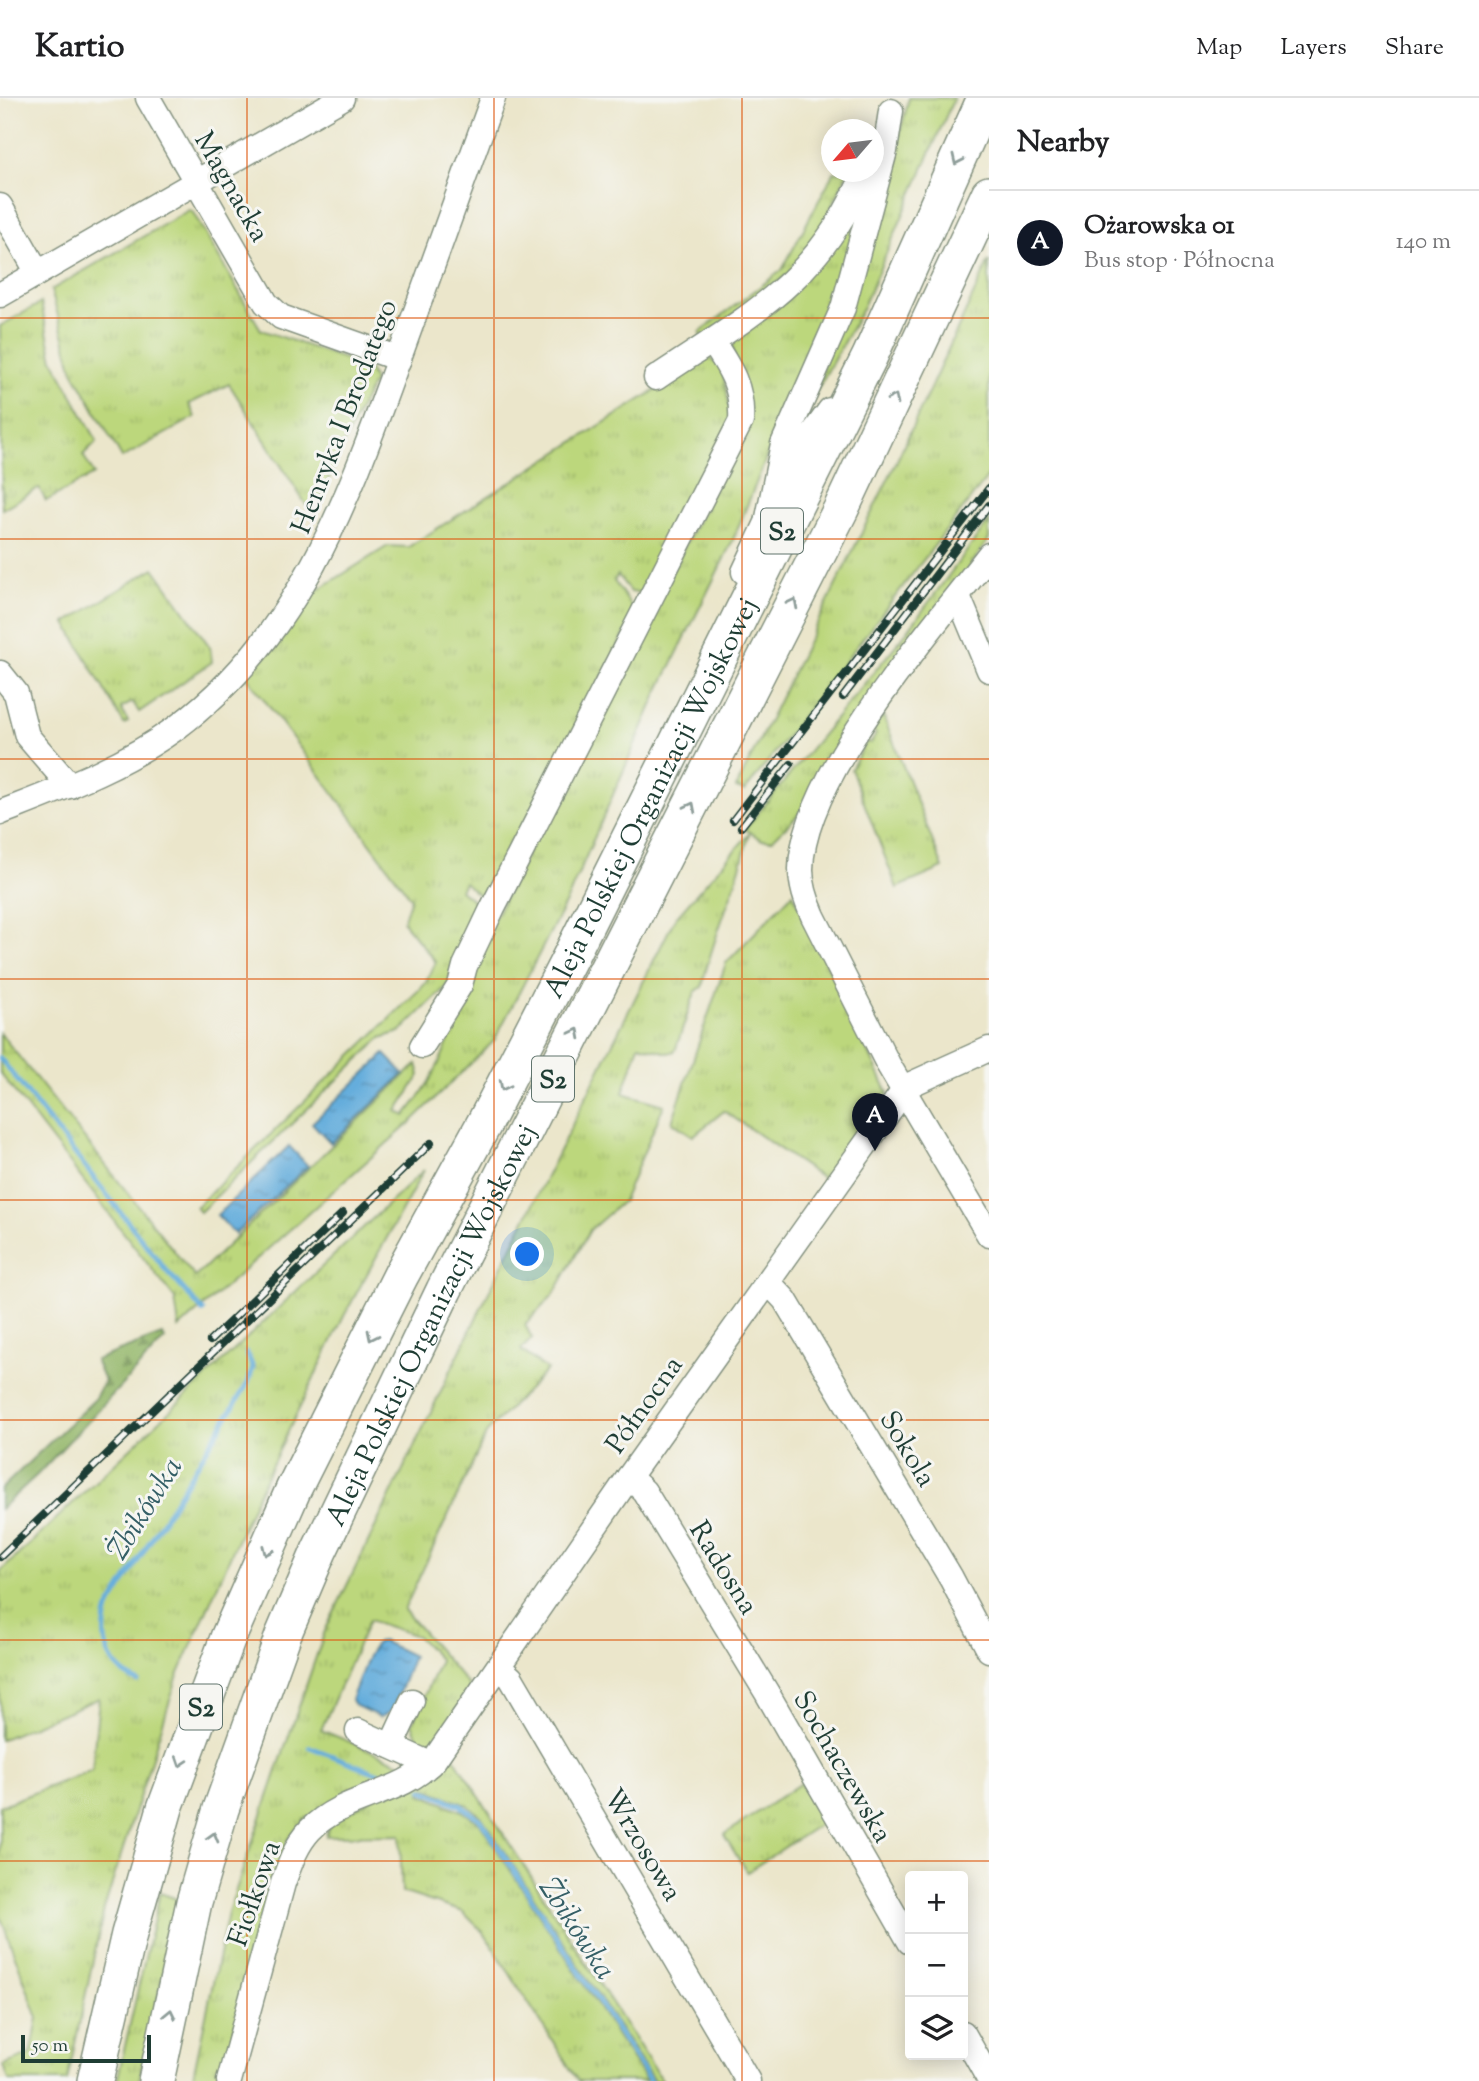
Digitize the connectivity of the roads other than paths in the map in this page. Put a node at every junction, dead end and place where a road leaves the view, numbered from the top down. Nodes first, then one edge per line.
1 (148, 98) edge
2 (342, 98) edge
3 (493, 98) edge
4 (985, 98) edge
5 (893, 104) edge
6 (884, 126) edge
7 (196, 182) junction
8 (860, 182) edge
9 (989, 194) edge
10 (0, 206) edge
11 (38, 273) junction
12 (0, 295) edge
13 (712, 341) junction
14 (870, 356) junction
15 (399, 359) junction
16 (656, 378) dead end
17 (768, 518) junction
18 (989, 555) edge
19 (958, 596) junction
20 (989, 670) edge
21 (0, 673) edge
22 (679, 734) junction
23 (70, 786) junction
24 (0, 813) edge
25 (422, 1046) dead end
26 (989, 1049) edge
27 (903, 1092) junction
28 (989, 1235) edge
29 (768, 1282) junction
30 (629, 1477) junction
31 (989, 1650) edge
32 (499, 1667) junction
33 (767, 1693) joint
34 (412, 1701) dead end
35 (358, 1731) dead end
36 (391, 1746) junction
37 (434, 1760) junction
38 (905, 1934) edge
39 (968, 2043) edge
40 (989, 2079) edge
41 (95, 2081) edge
42 (156, 2081) edge
43 (229, 2081) edge
44 (748, 2081) edge

1 - 7 street, Magnacka
2 - 7 street
3 - 15 street, Henryka I Brodatego
4 -> 14 highway, Aleja Polskiej Organizacji Wojskowej / S2
5 - 6 street
5 - 17 street
7 - 11 street
7 - 15 street, Magnacka
8 - 13 street
42 -> 9 highway, Aleja Polskiej Organizacji Wojskowej / S2
10 - 11 street
11 - 12 street
13 - 16 street
13 - 25 street
14 - 17 street
14 - 22 highway, Aleja Polskiej Organizacji Wojskowej / S2
15 - 23 street, Henryka I Brodatego
17 - 22 street
18 - 19 street
19 - 20 street
19 - 27 street
21 - 23 street
22 -> 41 highway, Aleja Polskiej Organizacji Wojskowej / S2
23 - 24 street, Henryka I Brodatego
26 - 27 street
27 - 28 street
27 - 29 street, Północna
29 - 30 street, Północna
29 - 31 street, Sokola
30 - 32 street, Północna
30 - 33 street, Radosna
32 - 37 street, Północna
32 - 44 street, Wrzosowa
33 - 38 street, Sochaczewska
34 - 36 street
35 - 36 street
36 - 37 street
37 - 43 street, Fiołkowa
39 - 40 street

